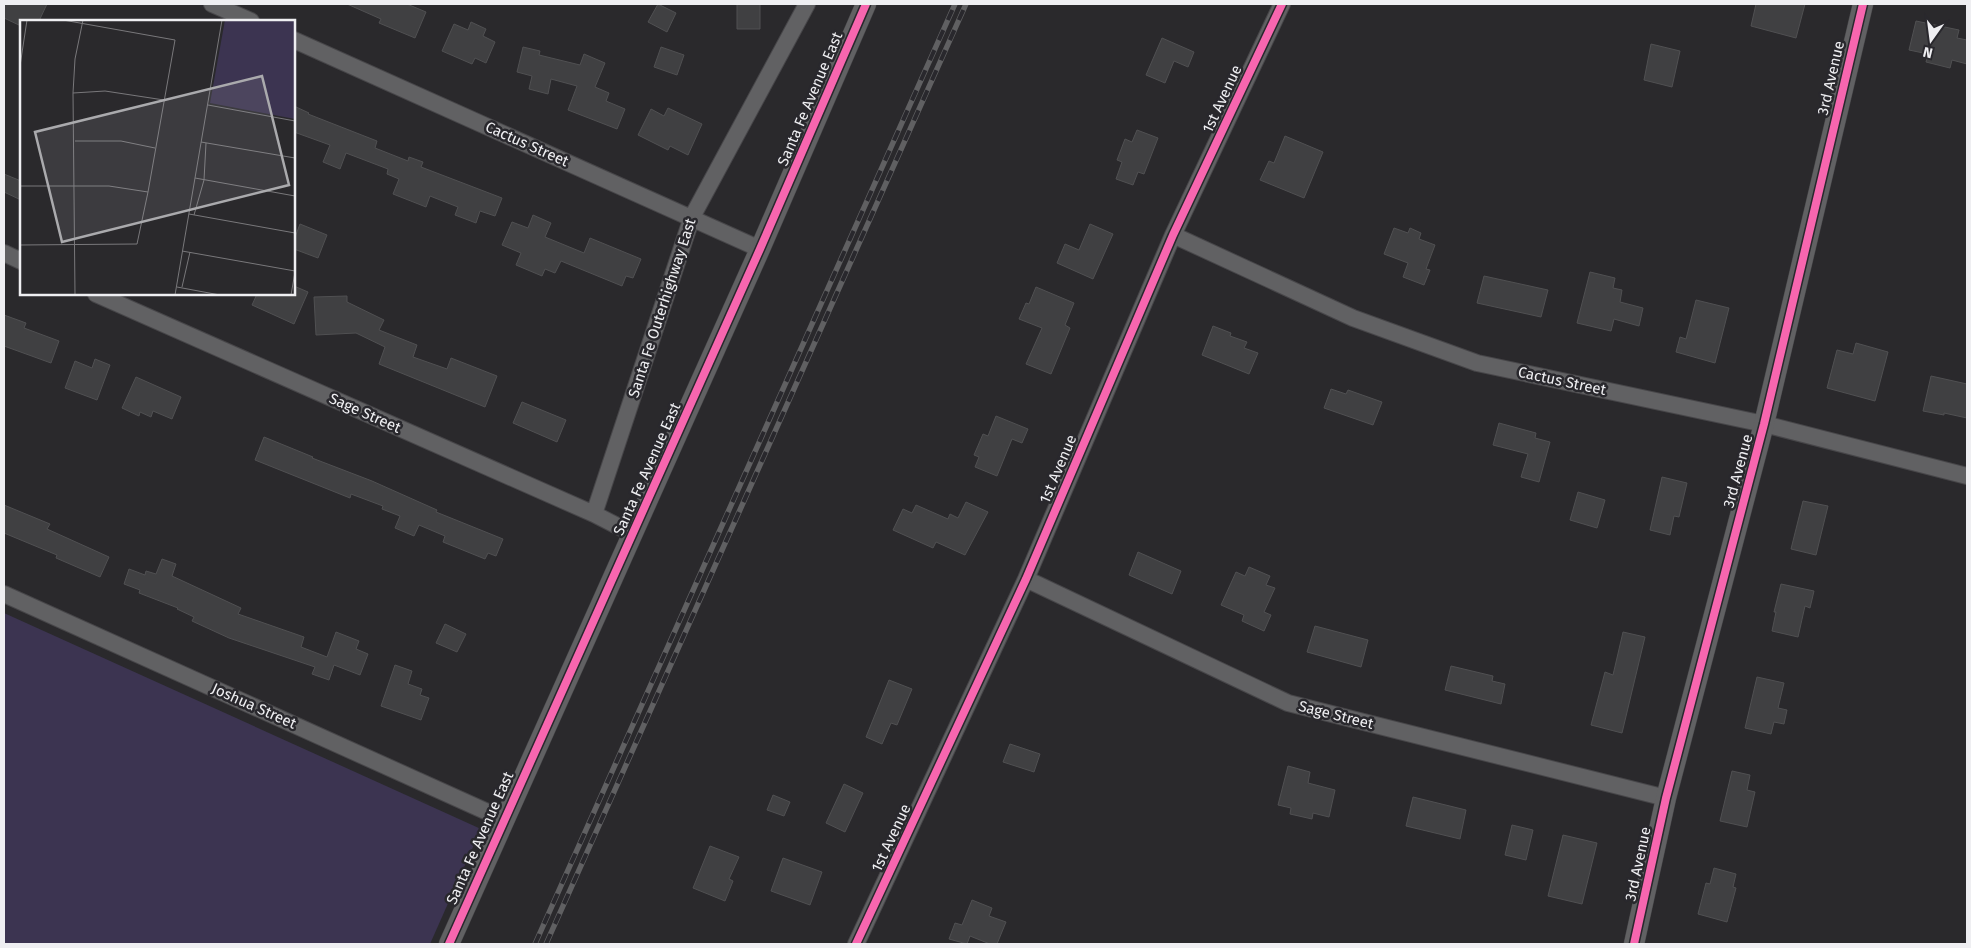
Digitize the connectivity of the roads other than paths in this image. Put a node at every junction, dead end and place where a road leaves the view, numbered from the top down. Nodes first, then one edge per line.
1 (212, 4) edge
2 (807, 4) edge
3 (866, 4) edge
4 (1282, 4) edge
5 (1863, 4) edge
6 (249, 20) edge
7 (295, 40) edge
8 (692, 217) junction
9 (1173, 235) junction
10 (760, 249) junction
11 (4, 253) edge
12 (20, 261) edge
13 (98, 295) edge
14 (1764, 424) junction
15 (1967, 476) edge
16 (594, 514) junction
17 (633, 534) junction
18 (1026, 579) junction
19 (4, 594) edge
20 (1666, 798) junction
21 (503, 819) junction
22 (448, 944) edge
23 (856, 944) edge
24 (1634, 944) edge

1 - 6 street
2 - 8 street, Santa Fe Outerhighway East
3 - 10 street, Santa Fe Avenue East
4 - 9 street, 1st Avenue
5 - 14 street, 3rd Avenue
7 - 8 street, Cactus Street
8 - 10 street, Cactus Street
8 - 16 street, Santa Fe Outerhighway East
9 - 14 street, Cactus Street
9 - 18 street, 1st Avenue
10 - 17 street, Santa Fe Avenue East
11 - 12 street
13 - 16 street, Sage Street
14 - 15 street, Cactus Street
14 - 20 street, 3rd Avenue
16 - 17 street, Sage Street
17 - 21 street, Santa Fe Avenue East
18 - 20 street, Sage Street
18 - 23 street, 1st Avenue
19 - 21 street, Joshua Street
20 - 24 street, 3rd Avenue
21 - 22 street, Santa Fe Avenue East

